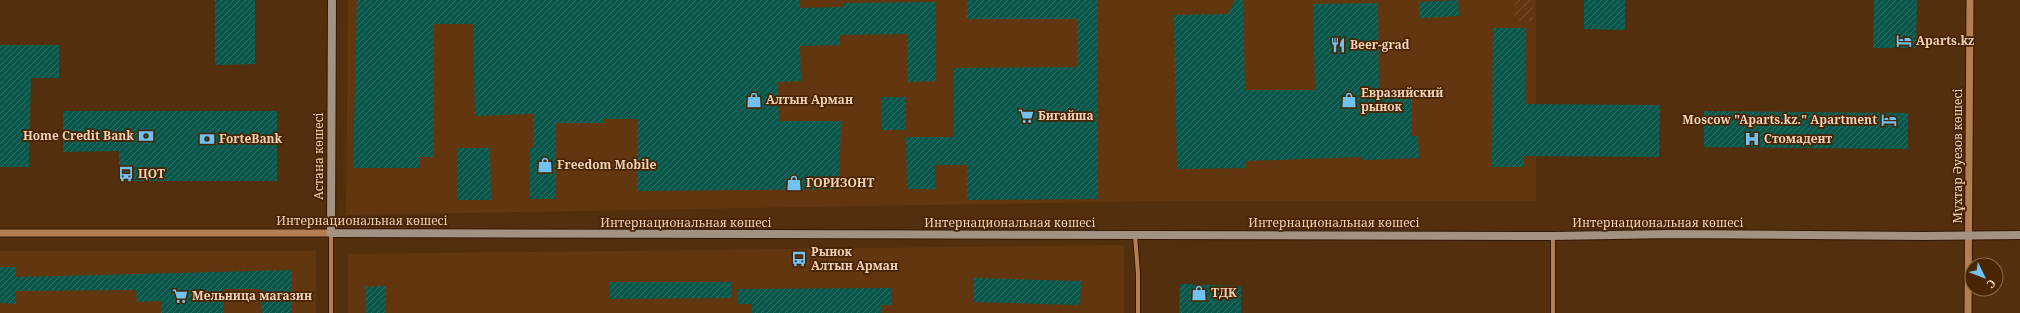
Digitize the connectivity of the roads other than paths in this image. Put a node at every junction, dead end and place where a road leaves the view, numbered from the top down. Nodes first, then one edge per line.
1 (332, 0) edge
2 (1970, 0) edge
3 (0, 233) edge
4 (331, 233) junction
5 (1135, 235) junction
6 (1969, 235) junction
7 (2020, 235) edge
8 (1553, 236) junction
9 (331, 313) edge
10 (1138, 313) edge
11 (1553, 313) edge
12 (1968, 313) edge

1 - 4 main road, Астана көшесі
2 - 6 street, Мұхтар Әуезов көшесі
3 - 4 street, Интернациональная көшесі
4 - 5 main road, Интернациональная көшесі
4 - 9 street, Астана көшесі
5 - 8 main road, Интернациональная көшесі
5 - 10 street
6 - 7 main road, Интернациональная көшесі
6 - 8 main road, Интернациональная көшесі
6 - 12 street, Мұхтар Әуезов көшесі
8 - 11 street

